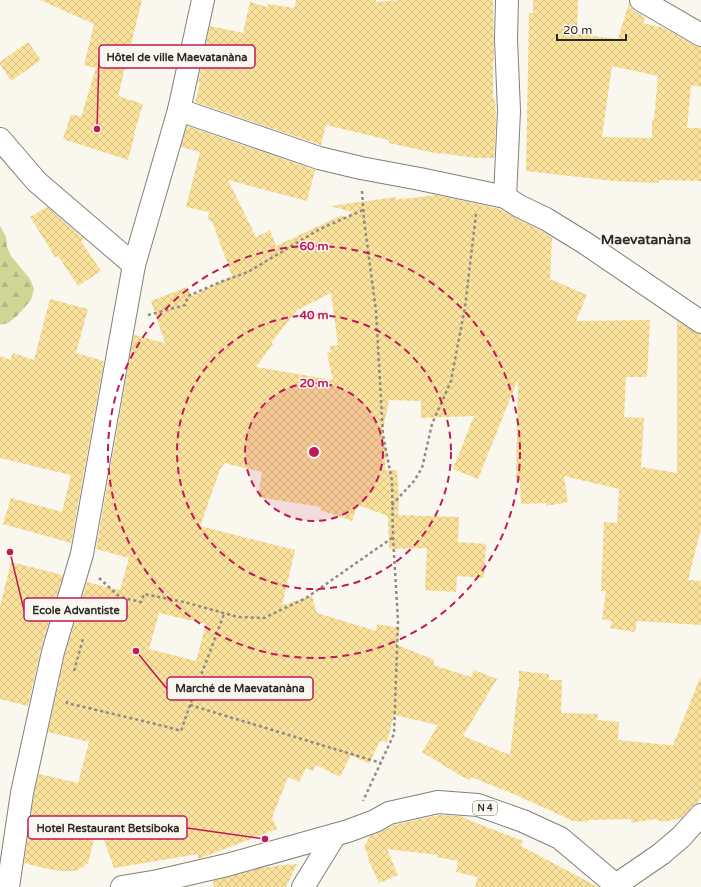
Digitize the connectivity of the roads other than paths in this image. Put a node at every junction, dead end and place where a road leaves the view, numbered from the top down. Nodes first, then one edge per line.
1 (203, 0) edge
2 (507, 0) edge
3 (641, 0) edge
4 (701, 35) edge
5 (179, 110) junction
6 (0, 138) edge
7 (505, 197) junction
8 (134, 265) junction
9 (701, 322) edge
10 (701, 815) edge
11 (341, 833) junction
12 (617, 886) edge
13 (8, 887) edge
14 (122, 887) edge
15 (304, 887) edge

1 - 5 street
2 - 7 street
3 - 4 street
5 - 7 street
5 - 8 street
6 - 8 street
7 - 9 street
8 - 13 street
10 - 12 street
11 - 12 street, N 4
11 - 14 street, N 4
11 - 15 street

